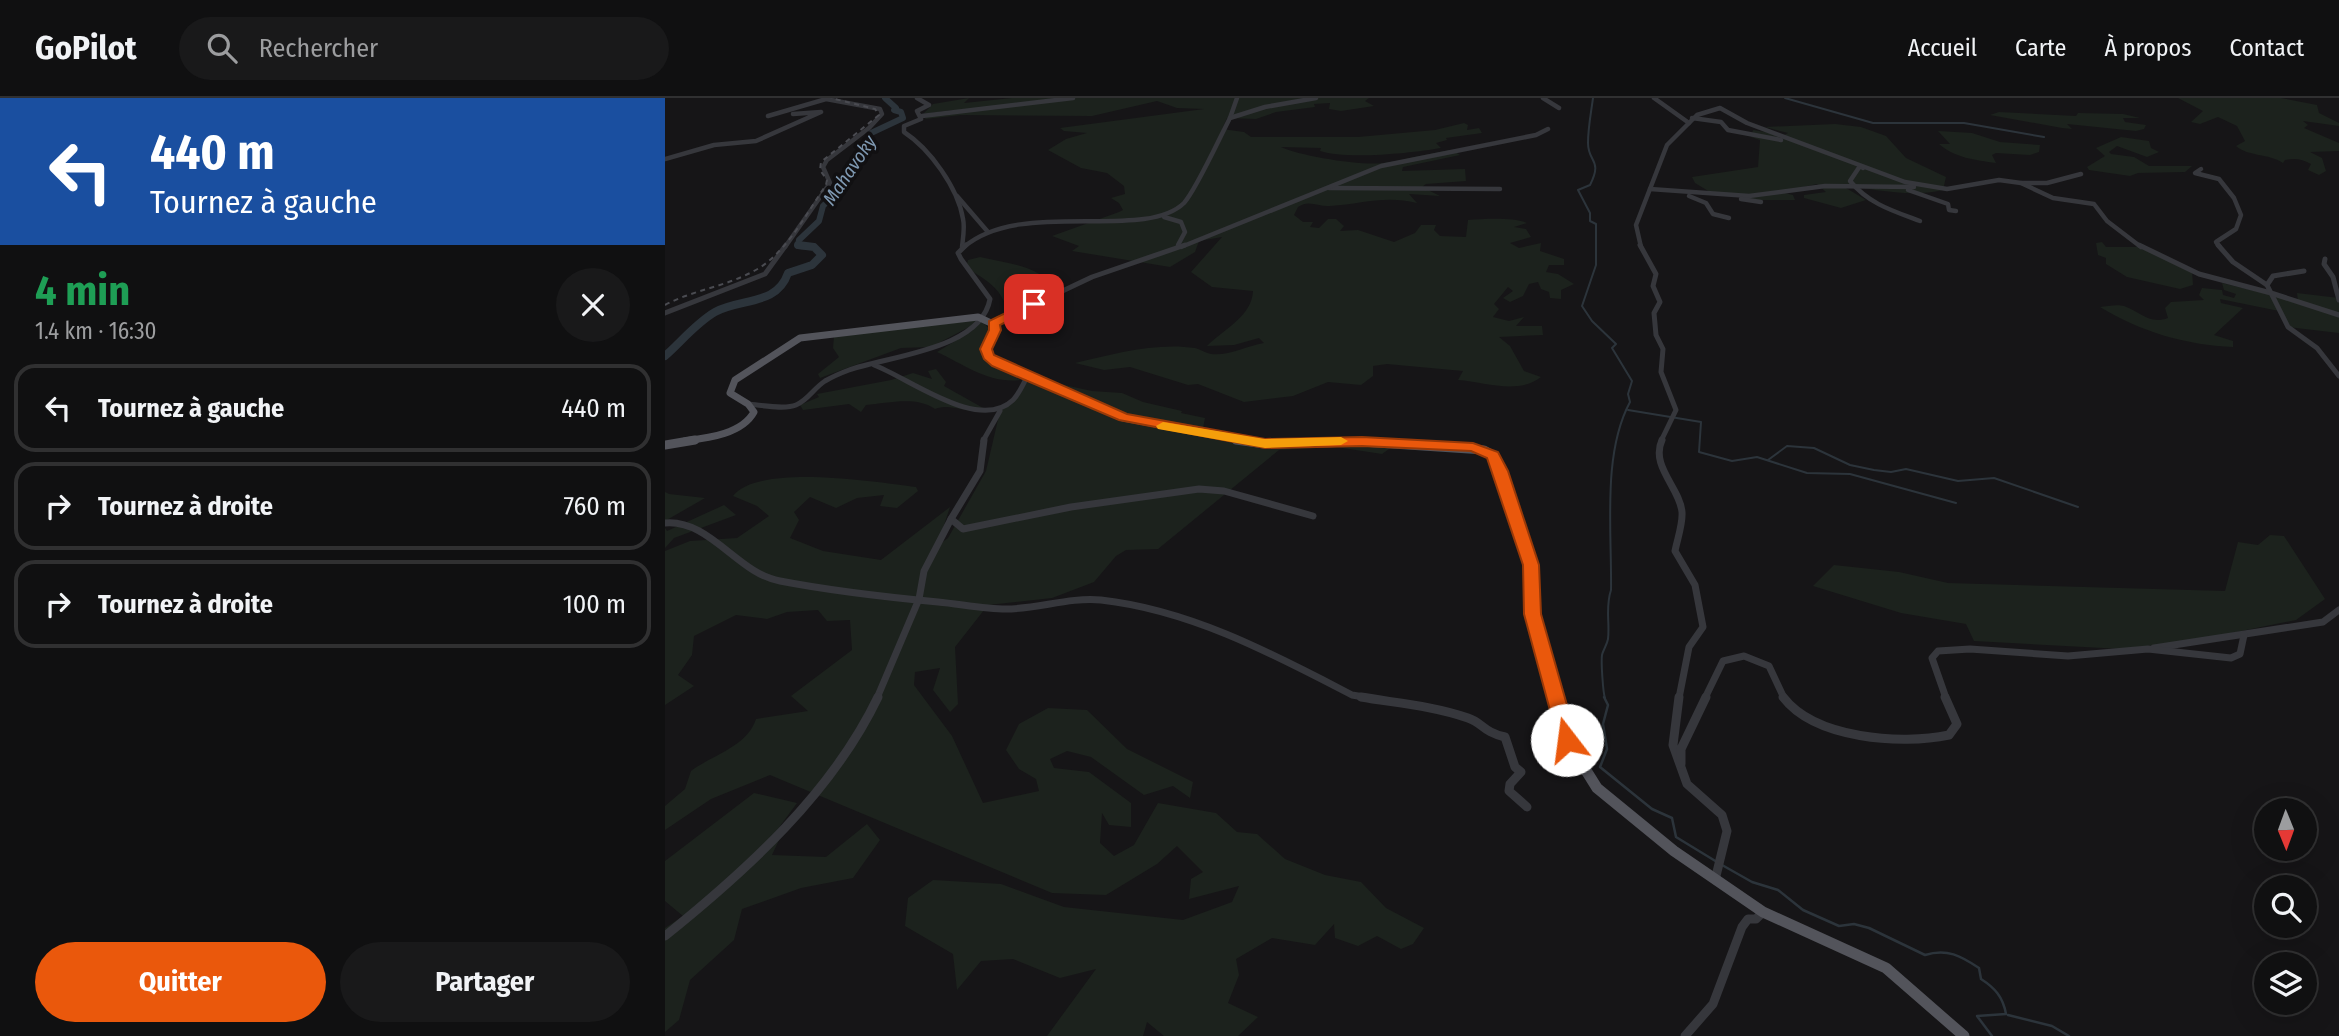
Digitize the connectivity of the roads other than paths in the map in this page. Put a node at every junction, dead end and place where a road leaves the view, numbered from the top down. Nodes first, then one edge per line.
1 (917, 98) edge
2 (1073, 98) edge
3 (1237, 98) edge
4 (1316, 98) edge
5 (1543, 98) edge
6 (1654, 98) edge
7 (1559, 108) dead end
8 (922, 116) junction
9 (1230, 118) junction
10 (1691, 120) junction
11 (1548, 129) dead end
12 (1809, 145) junction
13 (665, 159) edge
14 (1860, 166) junction
15 (2201, 169) dead end
16 (2081, 174) dead end
17 (2021, 183) junction
18 (1854, 186) junction
19 (1901, 187) junction
20 (1927, 187) junction
21 (1325, 188) junction
22 (1500, 189) dead end
23 (1650, 189) junction
24 (1681, 192) junction
25 (957, 196) junction
26 (1729, 196) junction
27 (1761, 202) dead end
28 (1956, 211) dead end
29 (1163, 217) junction
30 (1729, 218) dead end
31 (1920, 220) dead end
32 (988, 232) junction
33 (1178, 245) junction
34 (962, 247) junction
35 (2325, 259) dead end
36 (2304, 271) dead end
37 (2267, 285) junction
38 (2271, 293) junction
39 (2339, 300) edge
40 (665, 313) edge
41 (2339, 315) edge
42 (978, 317) junction
43 (993, 324) junction
44 (870, 364) junction
45 (2339, 376) edge
46 (1027, 377) junction
47 (748, 404) junction
48 (1000, 411) junction
49 (665, 445) edge
50 (1313, 516) dead end
51 (951, 519) junction
52 (665, 523) edge
53 (919, 598) junction
54 (2339, 610) edge
55 (2245, 635) junction
56 (2148, 649) junction
57 (1681, 772) junction
58 (1527, 807) dead end
59 (1717, 870) junction
60 (1763, 912) junction
61 (665, 936) edge
62 (1685, 1036) edge
63 (1964, 1036) edge

1 - 8 street
2 - 8 street
3 - 9 street
4 - 9 street
5 - 7 street
6 - 10 street
8 - 25 street
9 - 29 street
10 - 12 street
10 - 12 street
10 - 23 street
11 - 21 street
12 - 14 street
13 - 40 street
14 - 18 street
14 - 19 street
14 - 20 street
15 - 37 street
16 - 17 street
17 - 20 street
17 - 38 street
18 - 19 street
18 - 26 street
18 - 31 street
19 - 20 street
19 - 28 street
21 - 22 street
21 - 33 street
23 - 24 street
23 - 57 street
24 - 26 street
24 - 30 street
25 - 32 street
25 - 34 street
26 - 27 street
29 - 32 street
29 - 33 street
32 - 34 street
33 - 43 street
34 - 42 street
35 - 39 street
36 - 37 street
37 - 38 street
38 - 41 street
38 - 45 street
42 - 43 main road
42 - 44 street
42 - 47 main road
43 - 46 main road
44 - 47 street
44 - 48 street
46 - 48 street
46 - 59 main road
47 - 49 main road
48 - 51 street
50 - 51 street
51 - 53 street
52 - 53 street
53 - 58 street
53 - 61 street
54 - 55 street
55 - 56 street
55 - 56 street
56 - 57 street
57 - 59 street
59 - 60 main road
60 - 62 street
60 - 63 main road

